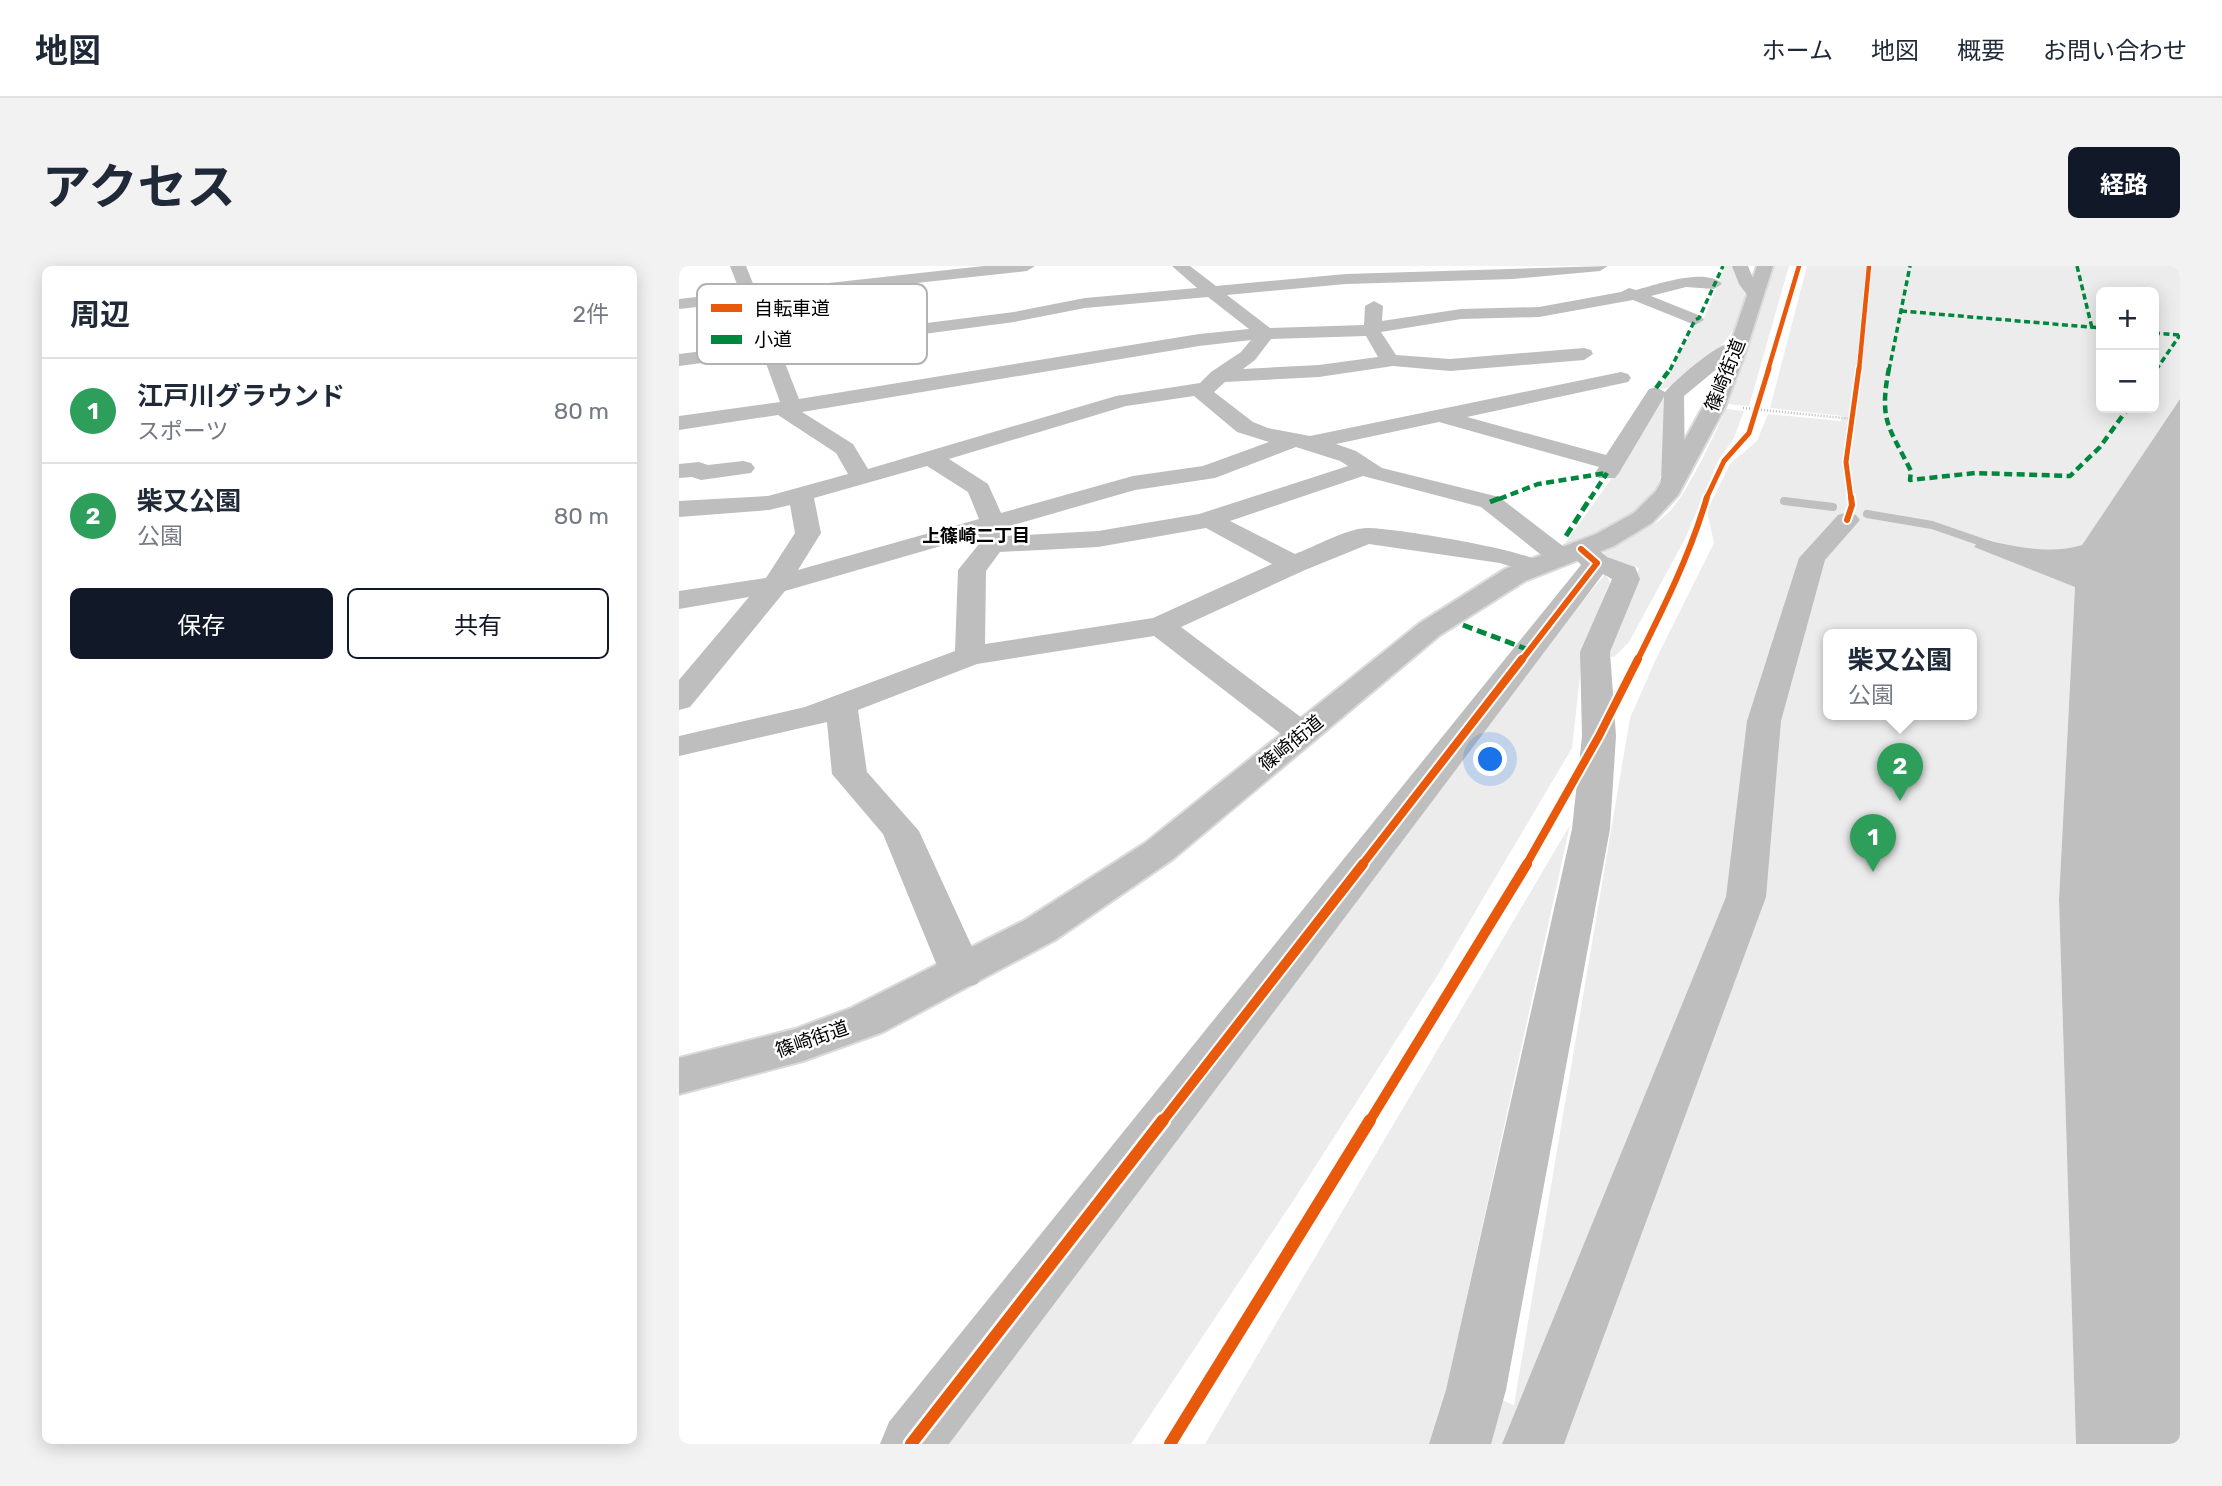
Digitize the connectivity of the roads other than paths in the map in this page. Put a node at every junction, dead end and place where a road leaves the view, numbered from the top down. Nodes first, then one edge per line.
1 (738, 266) edge
2 (1027, 266) edge
3 (1180, 266) edge
4 (1599, 266) edge
5 (1569, 267) edge
6 (969, 269) edge
7 (1350, 272) edge
8 (1753, 276) edge
9 (744, 284) edge
10 (851, 284) edge
11 (1714, 284) dead end
12 (1215, 292) junction
13 (1635, 295) junction
14 (697, 302) edge
15 (679, 304) edge
16 (1539, 312) junction
17 (1014, 317) junction
18 (1695, 320) dead end
19 (927, 328) edge
20 (1371, 329) junction
21 (1266, 333) junction
22 (1738, 344) junction
23 (1584, 354) junction
24 (697, 358) edge
25 (679, 360) edge
26 (1402, 362) junction
27 (1057, 363) junction
28 (773, 364) edge
29 (1622, 378) junction
30 (1213, 382) junction
31 (1665, 393) junction
32 (787, 408) junction
33 (1095, 408) junction
34 (1438, 416) junction
35 (679, 423) edge
36 (1301, 442) junction
37 (930, 458) junction
38 (743, 468) dead end
39 (1365, 468) junction
40 (679, 471) edge
41 (862, 478) junction
42 (1141, 481) junction
43 (1673, 482) junction
44 (801, 496) junction
45 (679, 509) edge
46 (1206, 520) junction
47 (1847, 520) dead end
48 (993, 534) junction
49 (1568, 559) junction
50 (1295, 564) junction
51 (775, 585) junction
52 (679, 600) edge
53 (1160, 626) junction
54 (970, 656) junction
55 (679, 700) edge
56 (841, 705) junction
57 (1302, 734) junction
58 (679, 746) edge
59 (962, 973) junction
60 (679, 1076) edge
61 (911, 1444) edge
62 (1460, 1444) edge
63 (1534, 1444) edge

1 - 9 street
2 - 6 street
3 - 12 street
4 - 5 street
5 - 7 street
5 - 13 street
6 - 10 street
6 - 17 street
7 - 12 street
7 - 20 street
8 - 22 street, 篠崎街道
11 - 13 street
12 - 17 street
12 - 21 street
13 - 16 street
13 - 18 street
14 - 15 street
16 - 20 street
16 - 23 street
17 - 19 street
17 - 27 street
20 - 21 street
20 - 26 street
21 - 27 street
21 - 30 street
22 - 31 street
22 - 43 street, 篠崎街道
23 - 26 street
23 - 29 street
24 - 25 street
26 - 30 street
26 - 34 street
27 - 32 street
27 - 33 street
28 - 32 street
29 - 31 street
29 - 34 street
30 - 33 street
30 - 36 street
31 - 34 street
31 - 43 street
32 - 35 street
32 - 41 street
33 - 37 street
34 - 36 street
36 - 39 street
36 - 42 street
37 - 41 street
37 - 48 street
38 - 40 street
39 - 46 street
39 - 49 street
41 - 44 street
42 - 46 street
42 - 48 street
43 - 49 street, 篠崎街道
44 - 45 street
44 - 51 street
46 - 48 street
46 - 50 street
47 - 63 street
48 - 51 street
48 - 54 street
49 - 50 street
49 - 57 street, 篠崎街道
49 - 61 street
49 - 62 street
50 - 53 street
51 - 52 street
51 - 55 street
53 - 54 street
53 - 57 street
54 - 56 street
56 - 58 street
56 - 59 street
57 - 59 street, 篠崎街道
59 - 60 street, 篠崎街道

